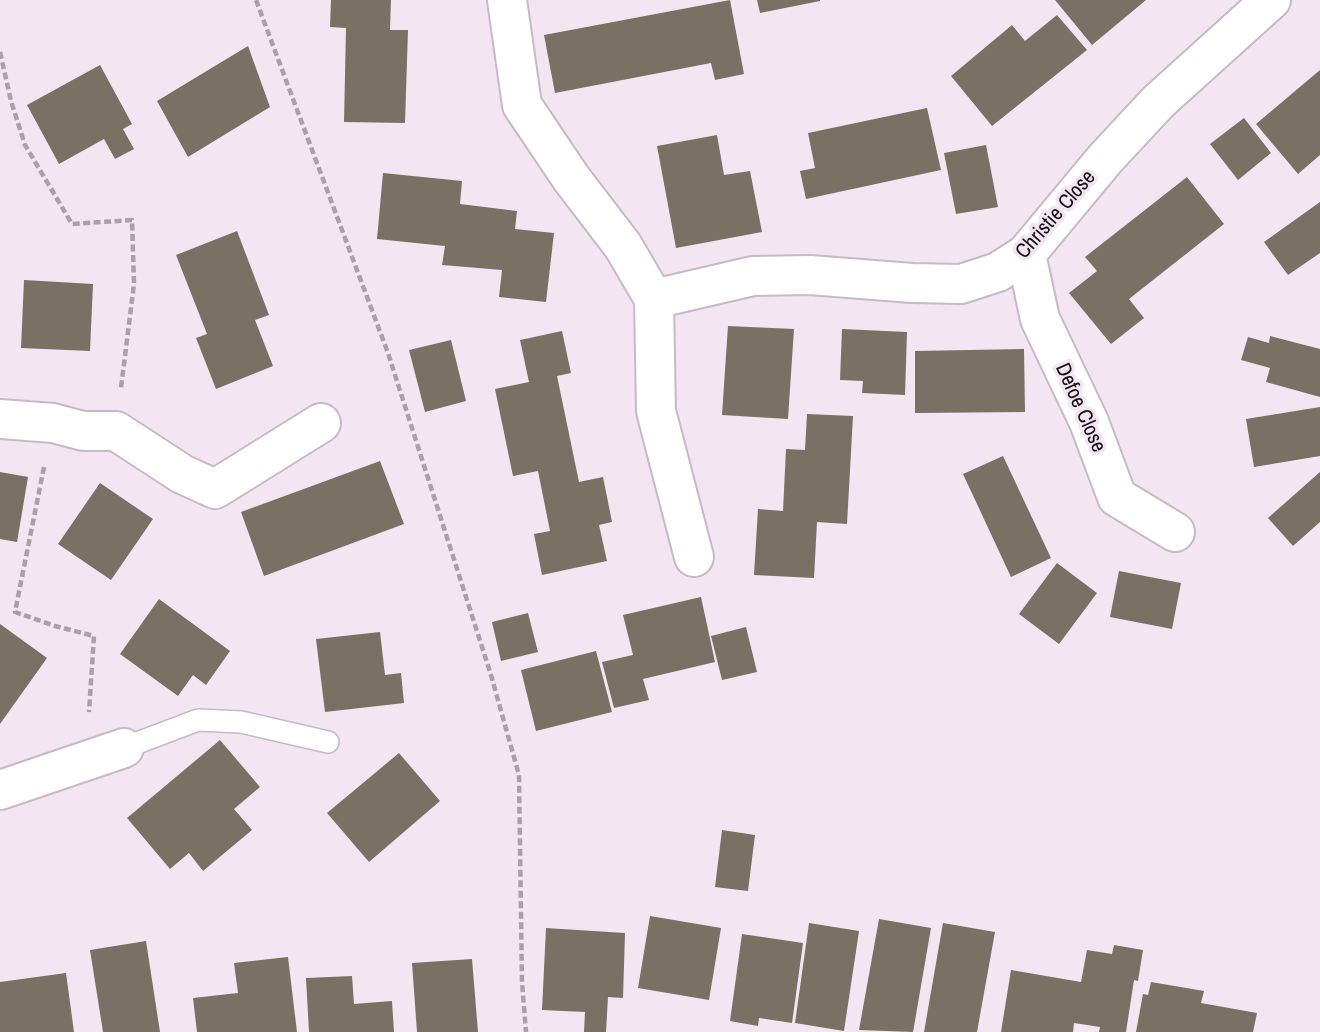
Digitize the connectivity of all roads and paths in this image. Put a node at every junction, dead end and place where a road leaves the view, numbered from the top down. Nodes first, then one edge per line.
1 (256, 0) edge
2 (507, 0) edge
3 (1271, 0) edge
4 (0, 52) edge
5 (1026, 254) junction
6 (654, 299) junction
7 (0, 419) edge
8 (53, 423) junction
9 (321, 423) dead end
10 (116, 431) junction
11 (1175, 532) dead end
12 (694, 557) dead end
13 (328, 741) dead end
14 (109, 753) junction
15 (0, 790) edge
16 (526, 1032) edge

1 - 16 path
2 - 6 street
3 - 5 street, Christie Close
4 - 10 path
5 - 6 street, Christie Close
5 - 11 street, Defoe Close
6 - 12 street
7 - 8 street
8 - 10 street
8 - 14 path
9 - 10 street
13 - 14 lane
14 - 15 street

